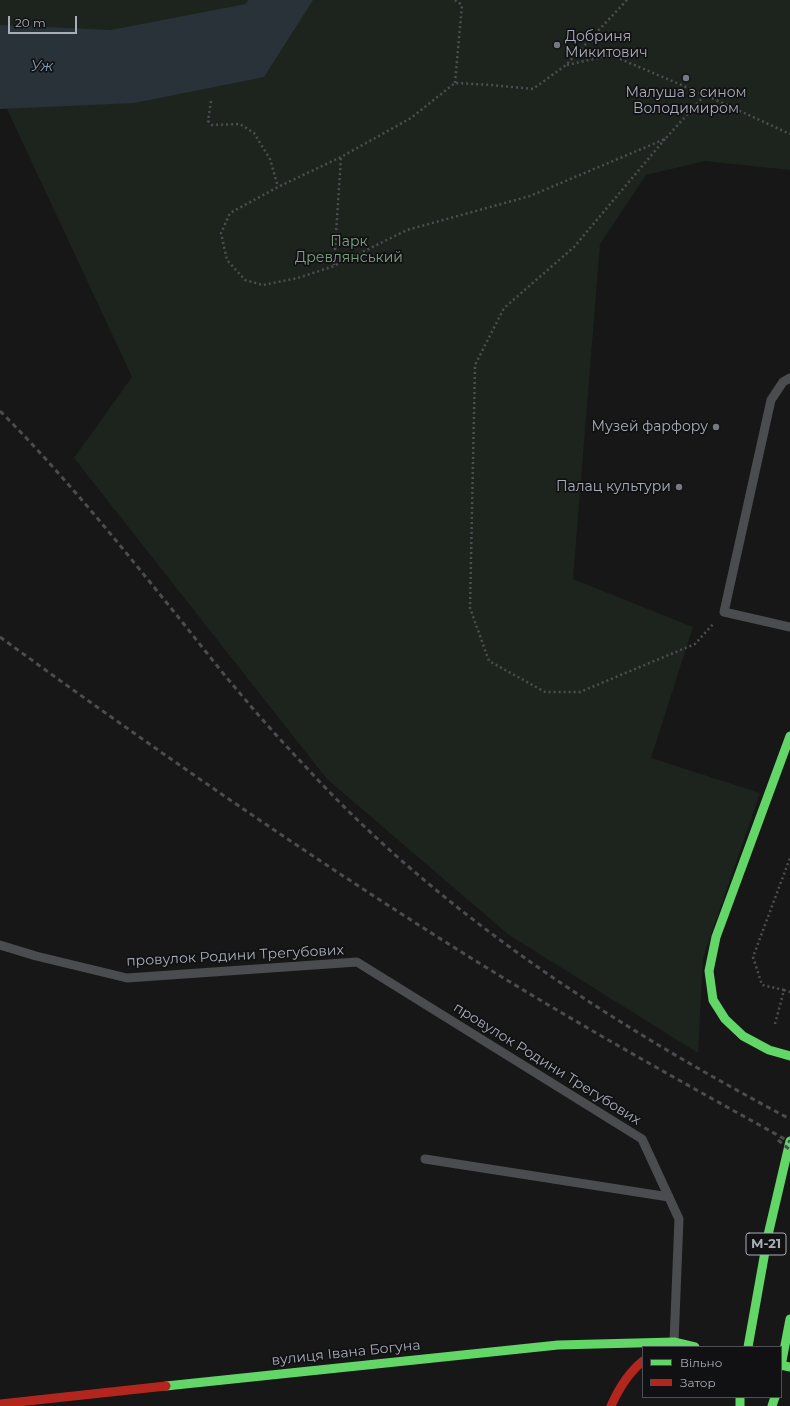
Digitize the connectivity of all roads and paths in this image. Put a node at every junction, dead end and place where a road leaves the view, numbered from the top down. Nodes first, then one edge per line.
1 (456, 0) edge
2 (627, 0) edge
3 (566, 65) junction
4 (455, 83) junction
5 (705, 94) junction
6 (211, 101) dead end
7 (790, 134) edge
8 (665, 139) junction
9 (341, 157) junction
10 (278, 187) junction
11 (334, 266) junction
12 (790, 378) edge
13 (724, 612) junction
14 (790, 627) edge
15 (790, 736) edge
16 (790, 858) edge
17 (0, 945) edge
18 (784, 990) junction
19 (790, 992) edge
20 (775, 1024) dead end
21 (790, 1056) edge
22 (790, 1141) edge
23 (425, 1160) dead end
24 (669, 1197) junction
25 (790, 1319) edge
26 (674, 1342) junction
27 (667, 1346) edge
28 (691, 1346) edge
29 (748, 1346) edge
30 (782, 1361) edge
31 (642, 1362) edge
32 (0, 1404) edge
33 (612, 1406) edge

1 - 4 path
2 - 3 path
3 - 4 path
3 - 5 path
4 - 9 path
5 - 7 path
5 - 8 path
6 - 10 path
8 - 11 path
8 - 13 path
9 - 10 path
9 - 11 path
10 - 11 path
12 - 13 lane
13 - 14 lane
15 - 21 main road
16 - 18 path
17 - 24 lane, провулок Родини Трегубових
18 - 19 path
18 - 20 path
22 - 29 main road, М-21
23 - 24 lane
24 - 26 lane
25 - 30 main road
26 - 27 main road
26 - 28 main road, вулиця Івана Богуна
26 - 32 main road, вулиця Івана Богуна
31 - 33 main road

